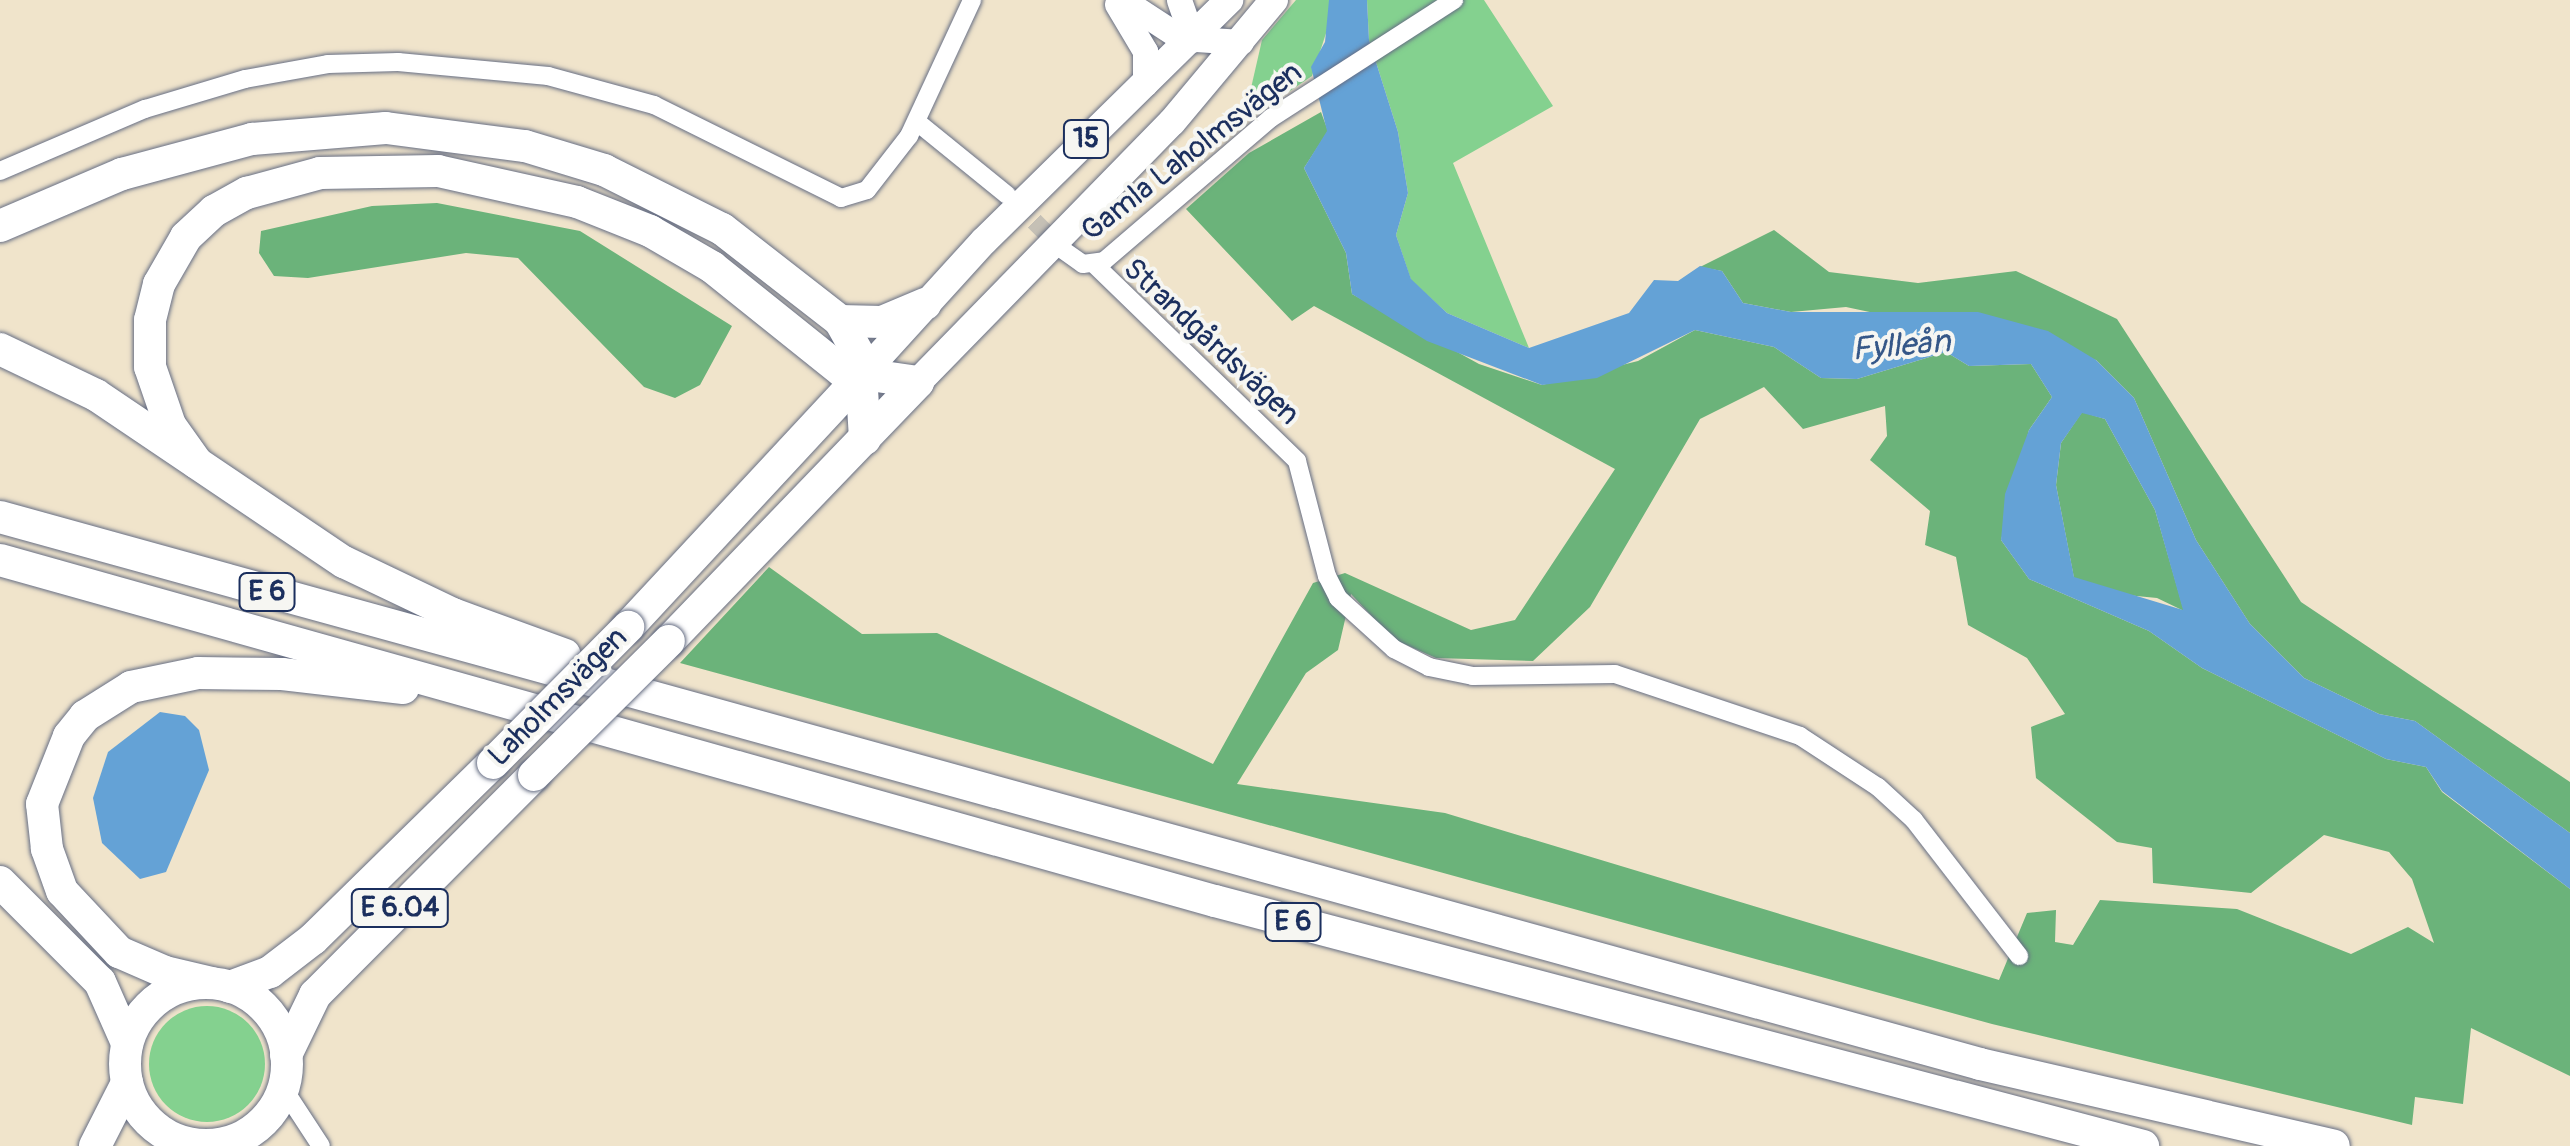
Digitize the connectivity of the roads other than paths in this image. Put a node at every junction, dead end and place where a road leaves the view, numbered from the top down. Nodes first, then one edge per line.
1 (972, 0) edge
2 (1114, 0) edge
3 (1123, 0) edge
4 (1179, 0) edge
5 (1229, 0) edge
6 (1274, 0) edge
7 (1454, 0) edge
8 (1192, 40) junction
9 (1241, 42) junction
10 (1145, 84) junction
11 (917, 122) junction
12 (1172, 122) junction
13 (0, 171) edge
14 (1007, 195) tunnel mouth
15 (0, 226) edge
16 (1063, 250) tunnel mouth
17 (1094, 264) junction
18 (925, 304) junction
19 (840, 321) junction
20 (809, 346) junction
21 (0, 350) edge
22 (861, 376) junction
23 (918, 382) junction
24 (817, 424) junction
25 (864, 438) junction
26 (198, 463) junction
27 (0, 517) edge
28 (0, 560) edge
29 (515, 702) junction
30 (844, 754) junction
31 (0, 882) edge
32 (2019, 956) dead end
33 (220, 985) junction
34 (128, 1043) junction
35 (286, 1055) junction
36 (127, 1083) junction
37 (283, 1088) junction
38 (218, 1145) edge
39 (95, 1146) edge
40 (321, 1146) edge
41 (2142, 1146) edge
42 (2334, 1146) edge

1 - 11 street
2 - 10 street
3 - 8 street
4 - 8 street
5 - 8 main road, Laholmsvägen / 15
6 - 9 main road, Laholmsvägen / 15
7 - 17 street, Gamla Laholmsvägen
8 - 9 street
8 - 10 main road, Laholmsvägen / 15
8 - 12 main road, Laholmsvägen / 15
9 - 12 main road, Laholmsvägen / 15
10 - 18 main road, Laholmsvägen / 15
11 - 13 street
11 - 14 street
12 - 23 main road, Laholmsvägen / 15
15 - 19 highway
16 - 17 street, Gamla Laholmsvägen
17 - 32 street, Strandgårdsvägen
18 - 19 highway
18 - 22 main road, Laholmsvägen / 15
19 - 22 highway
20 - 22 highway
20 - 24 highway
20 - 26 highway
21 - 26 highway
22 - 23 highway
22 - 24 highway, Laholmsvägen / E 6.04
22 - 25 highway
23 - 25 highway, Laholmsvägen / E 6.04
24 - 33 highway, Laholmsvägen / E 6.04, bridge
25 - 35 highway, Laholmsvägen / E 6.04, bridge
26 - 30 highway
27 - 30 highway, E 6
28 - 29 highway, E 6
29 - 33 highway
29 - 41 highway, E 6
30 - 42 highway, E 6
31 - 34 highway
33 - 34 highway, Laholmsvägen
33 - 35 highway
34 - 36 highway
35 - 37 highway, Laholmsvägen
36 - 38 highway
36 - 39 highway
37 - 38 highway
37 - 40 street

